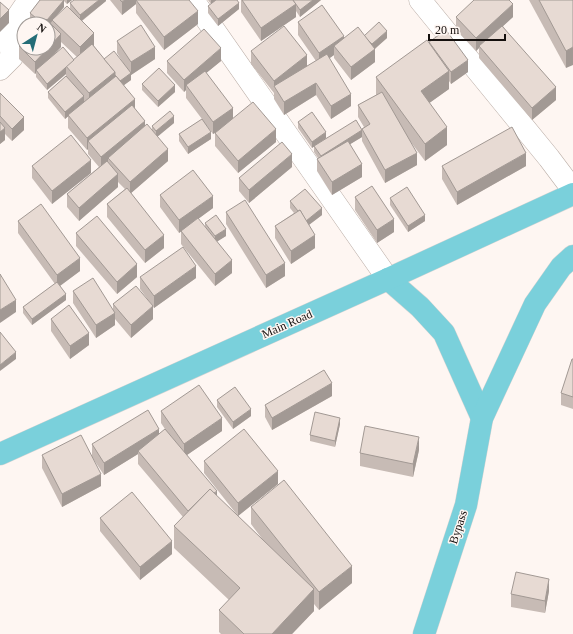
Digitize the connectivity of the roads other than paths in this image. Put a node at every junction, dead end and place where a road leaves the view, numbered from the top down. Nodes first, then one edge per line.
1 (29, 0) edge
2 (193, 0) edge
3 (420, 0) edge
4 (0, 69) edge
5 (573, 190) edge
6 (573, 194) edge
7 (573, 256) edge
8 (388, 279) junction
9 (482, 418) junction
10 (0, 454) edge
11 (424, 634) edge

1 - 4 street
2 - 8 street
3 - 5 street
6 - 8 main road, Main Road
7 - 9 main road, Bypass
8 - 9 main road
8 - 10 main road, Main Road
9 - 11 main road, Bypass

